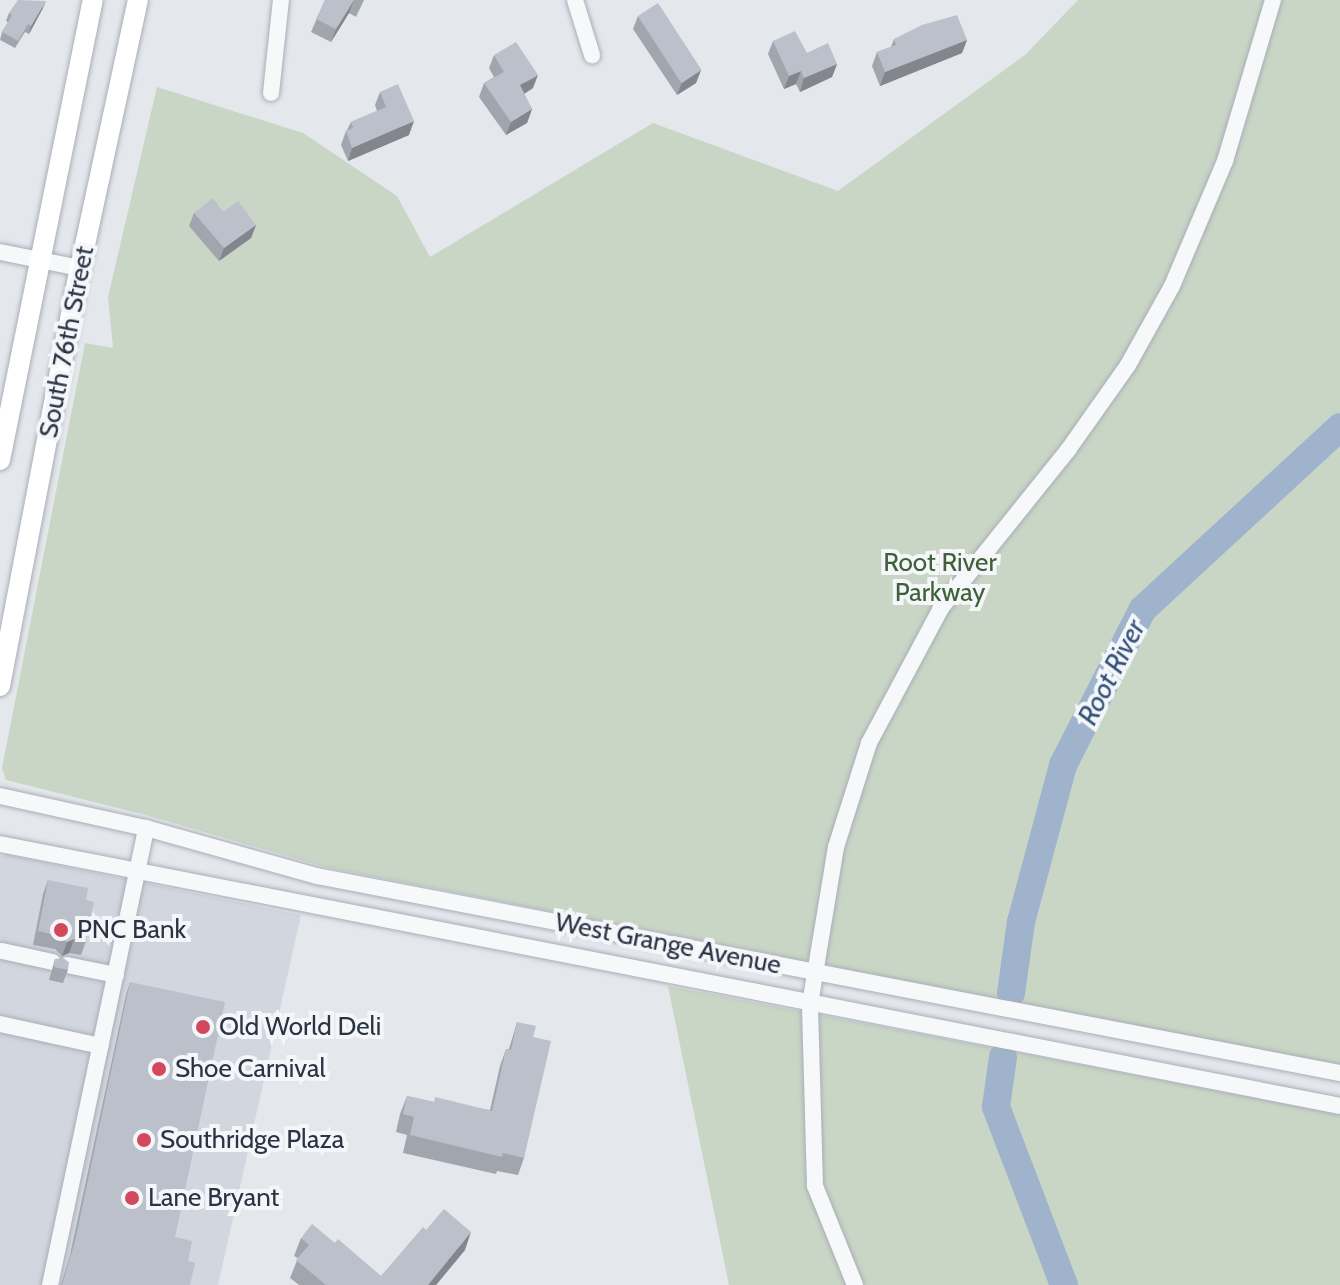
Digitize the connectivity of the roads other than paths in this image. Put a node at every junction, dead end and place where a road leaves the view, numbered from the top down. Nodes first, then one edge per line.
1 (93, 0) edge
2 (138, 0) edge
3 (281, 0) edge
4 (575, 0) edge
5 (1273, 0) edge
6 (592, 55) dead end
7 (271, 93) dead end
8 (0, 252) edge
9 (39, 260) junction
10 (80, 268) junction
11 (0, 460) edge
12 (4, 642) edge
13 (0, 686) edge
14 (0, 796) edge
15 (146, 828) junction
16 (0, 844) edge
17 (138, 870) junction
18 (2, 951) dead end
19 (816, 974) junction
20 (116, 975) junction
21 (810, 1004) junction
22 (1014, 1012) junction
23 (0, 1024) edge
24 (1008, 1042) junction
25 (101, 1046) junction
26 (1340, 1073) edge
27 (1340, 1106) edge
28 (50, 1285) edge
29 (855, 1285) edge

1 - 9 main road, South 76th Street
2 - 10 main road, South 76th Street
3 - 7 street
4 - 6 street
5 - 19 street
8 - 9 street
9 - 10 street
9 - 11 main road, South 76th Street
10 - 12 main road, South 76th Street
12 - 13 main road, South 76th Street
14 - 15 street, West Grange Avenue
15 - 17 street
15 - 19 street, West Grange Avenue
16 - 17 street, West Grange Avenue
17 - 20 street
17 - 21 street, West Grange Avenue
18 - 20 street
19 - 21 street
19 - 22 street, West Grange Avenue
20 - 25 street
21 - 24 street, West Grange Avenue
21 - 29 street
22 - 24 street
22 - 26 street, West Grange Avenue
23 - 25 street
24 - 27 street, West Grange Avenue
25 - 28 street

